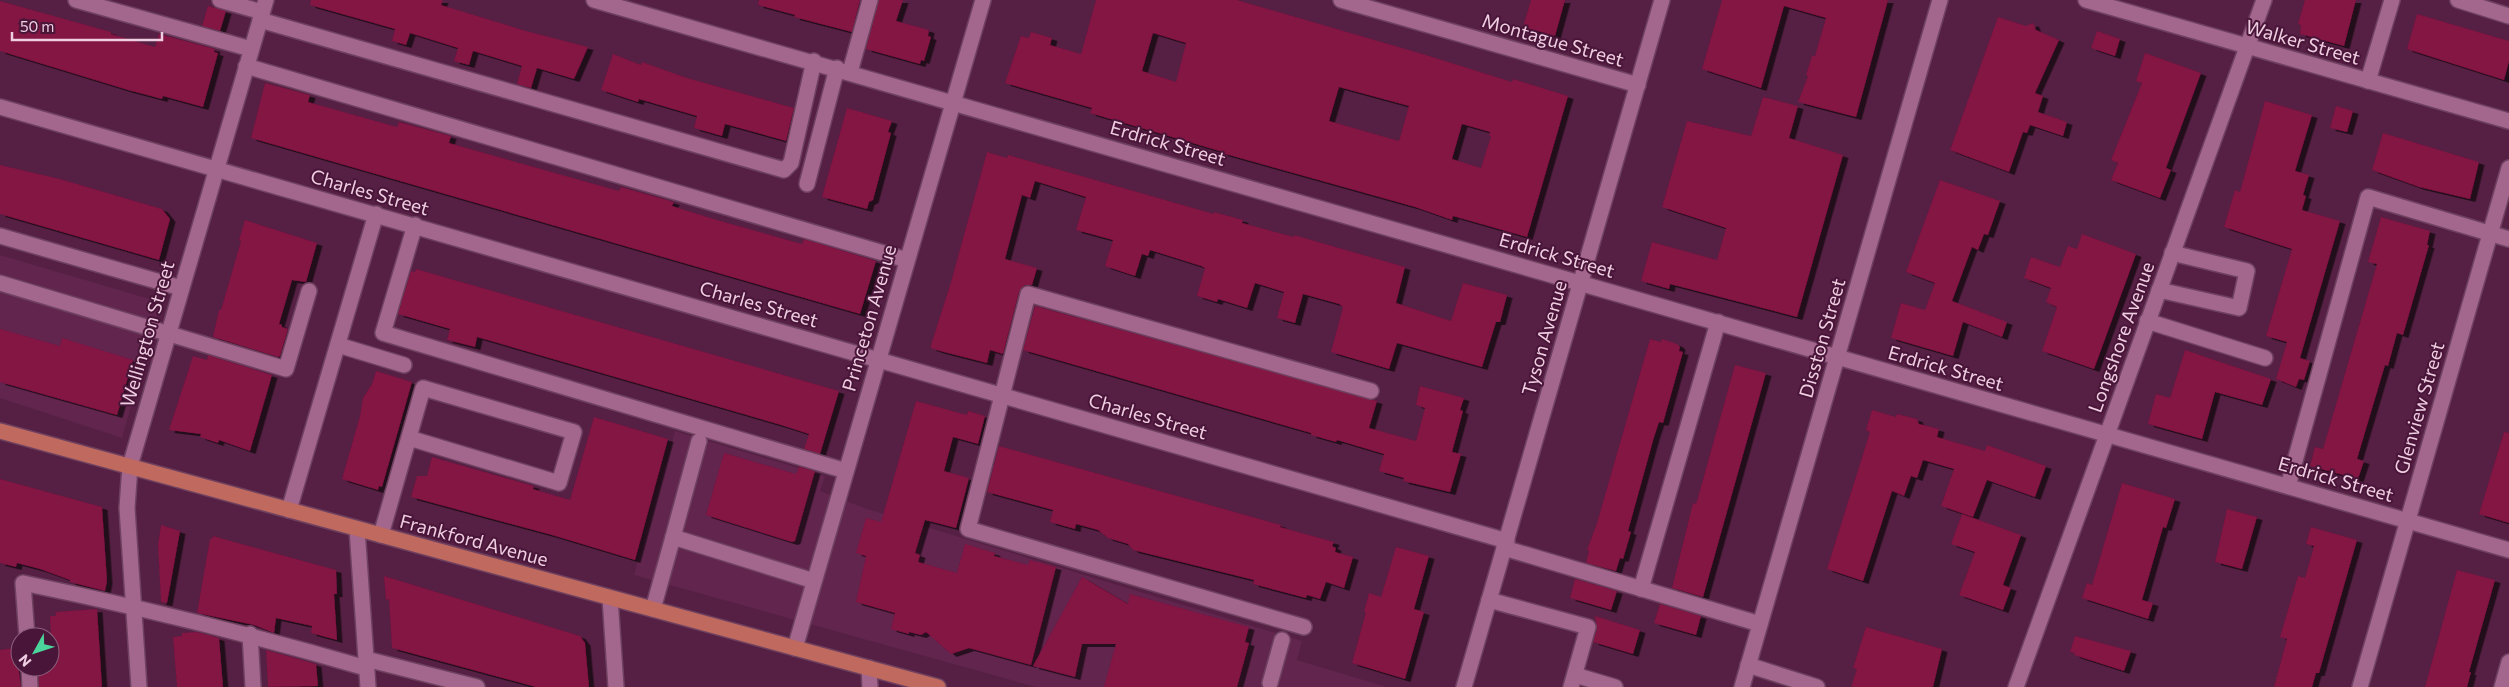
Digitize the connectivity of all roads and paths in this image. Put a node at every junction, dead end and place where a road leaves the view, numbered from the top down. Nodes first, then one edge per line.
1 (76, 0) edge
2 (220, 0) edge
3 (594, 0) edge
4 (870, 0) edge
5 (982, 0) edge
6 (1341, 0) edge
7 (1662, 0) edge
8 (1940, 0) edge
9 (2086, 0) edge
10 (2264, 0) edge
11 (2392, 0) edge
12 (2458, 0) edge
13 (262, 11) edge
14 (2509, 16) edge
15 (2247, 46) junction
16 (251, 49) junction
17 (814, 62) junction
18 (246, 66) junction
19 (844, 70) junction
20 (2368, 81) junction
21 (1638, 85) junction
22 (953, 101) junction
23 (0, 107) edge
24 (2509, 121) edge
25 (2509, 168) edge
26 (215, 170) junction
27 (807, 184) dead end
28 (376, 214) junction
29 (415, 225) junction
30 (2490, 233) junction
31 (0, 236) edge
32 (2509, 239) edge
33 (2172, 254) junction
34 (907, 260) junction
35 (0, 283) edge
36 (1581, 283) junction
37 (181, 288) junction
38 (2159, 290) junction
39 (309, 291) dead end
40 (2147, 321) junction
41 (1718, 322) junction
42 (168, 334) junction
43 (338, 345) junction
44 (1837, 357) junction
45 (2265, 358) dead end
46 (879, 360) junction
47 (404, 365) dead end
48 (1370, 391) dead end
49 (1002, 395) junction
50 (0, 431) edge
51 (2107, 434) junction
52 (409, 438) junction
53 (699, 442) dead end
54 (130, 466) junction
55 (846, 471) junction
56 (2288, 486) junction
57 (289, 510) junction
58 (2407, 521) junction
59 (357, 528) junction
60 (381, 535) junction
61 (673, 537) junction
62 (1506, 544) junction
63 (2509, 550) edge
64 (814, 581) junction
65 (1641, 589) junction
66 (610, 598) junction
67 (1490, 600) junction
68 (134, 606) junction
69 (653, 609) junction
70 (1760, 624) junction
71 (26, 627) edge
72 (1304, 627) dead end
73 (250, 634) junction
74 (1282, 640) dead end
75 (795, 648) junction
76 (2509, 662) edge
77 (366, 664) junction
78 (1748, 665) junction
79 (869, 668) junction
80 (1573, 681) edge
81 (1274, 686) edge
82 (139, 687) edge
83 (253, 687) edge
84 (368, 687) edge
85 (477, 687) edge
86 (616, 687) edge
87 (870, 687) edge
88 (938, 687) edge
89 (1464, 687) edge
90 (1615, 687) edge
91 (1742, 687) edge
92 (1817, 687) edge
93 (2016, 687) edge
94 (2360, 687) edge
95 (2502, 687) edge

1 - 16 street
2 - 13 street
3 - 17 street, Erdrick Street
4 - 19 street
5 - 22 street, Princeton Avenue
6 - 21 street, Montague Street
7 - 21 street, Tyson Avenue
8 - 44 street, Disston Street
9 - 15 street, Walker Street
10 - 15 street, Longshore Avenue
11 - 20 street
12 - 14 street
13 - 16 street, Wellington Street
13 - 17 street
15 - 20 street, Walker Street
15 - 33 street, Longshore Avenue
16 - 18 street, Wellington Street
17 - 19 street, Erdrick Street
18 - 26 street, Wellington Street
18 - 34 street
19 - 22 street, Erdrick Street
19 - 27 street
20 - 24 street, Walker Street
21 - 36 street, Tyson Avenue
22 - 34 street, Princeton Avenue
22 - 36 street, Erdrick Street
23 - 26 street, Charles Street
25 - 30 street, Glenview Street
26 - 28 street, Charles Street
26 - 37 street, Wellington Street
28 - 29 street, Charles Street
28 - 43 street
29 - 46 street, Charles Street
29 - 55 street
30 - 32 street
30 - 56 street
30 - 58 street, Glenview Street
31 - 37 street
33 - 38 street, Longshore Avenue
33 - 38 street
34 - 46 street, Princeton Avenue
35 - 42 street
36 - 41 street, Erdrick Street
36 - 62 street, Tyson Avenue
37 - 42 street, Wellington Street
38 - 40 street, Longshore Avenue
39 - 42 street
40 - 45 street
40 - 51 street, Longshore Avenue
41 - 44 street, Erdrick Street
41 - 65 street
42 - 54 street, Wellington Street
43 - 47 street
43 - 57 street
44 - 51 street, Erdrick Street
44 - 70 street, Disston Street
46 - 49 street, Charles Street
46 - 55 street, Princeton Avenue
48 - 49 street
49 - 62 street, Charles Street
49 - 72 street
50 - 54 main road, Frankford Avenue
51 - 56 street, Erdrick Street
51 - 93 street, Longshore Avenue
52 - 52 street
52 - 60 street
53 - 61 street
54 - 57 main road, Frankford Avenue
54 - 68 street, Wellington Street
55 - 64 street, Princeton Avenue
56 - 58 street, Erdrick Street
57 - 59 main road, Frankford Avenue
58 - 63 street, Erdrick Street
58 - 94 street, Glenview Street
59 - 60 main road, Frankford Avenue
59 - 77 street
60 - 66 main road, Frankford Avenue
61 - 64 street
61 - 69 street
62 - 65 street, Charles Street
62 - 67 street, Tyson Avenue
64 - 75 street, Princeton Avenue
65 - 70 street, Charles Street
66 - 69 main road, Frankford Avenue
66 - 86 street
67 - 80 street
67 - 89 street, Tyson Avenue
68 - 71 street
68 - 73 street
68 - 82 street, Wellington Street
69 - 75 main road, Frankford Avenue
70 - 78 street, Disston Street
73 - 77 street
73 - 83 street
74 - 81 street
75 - 79 main road, Frankford Avenue
76 - 95 street
77 - 84 street
77 - 85 street
78 - 91 street, Disston Street
78 - 92 street
79 - 87 street
79 - 88 main road, Frankford Avenue
80 - 90 street

